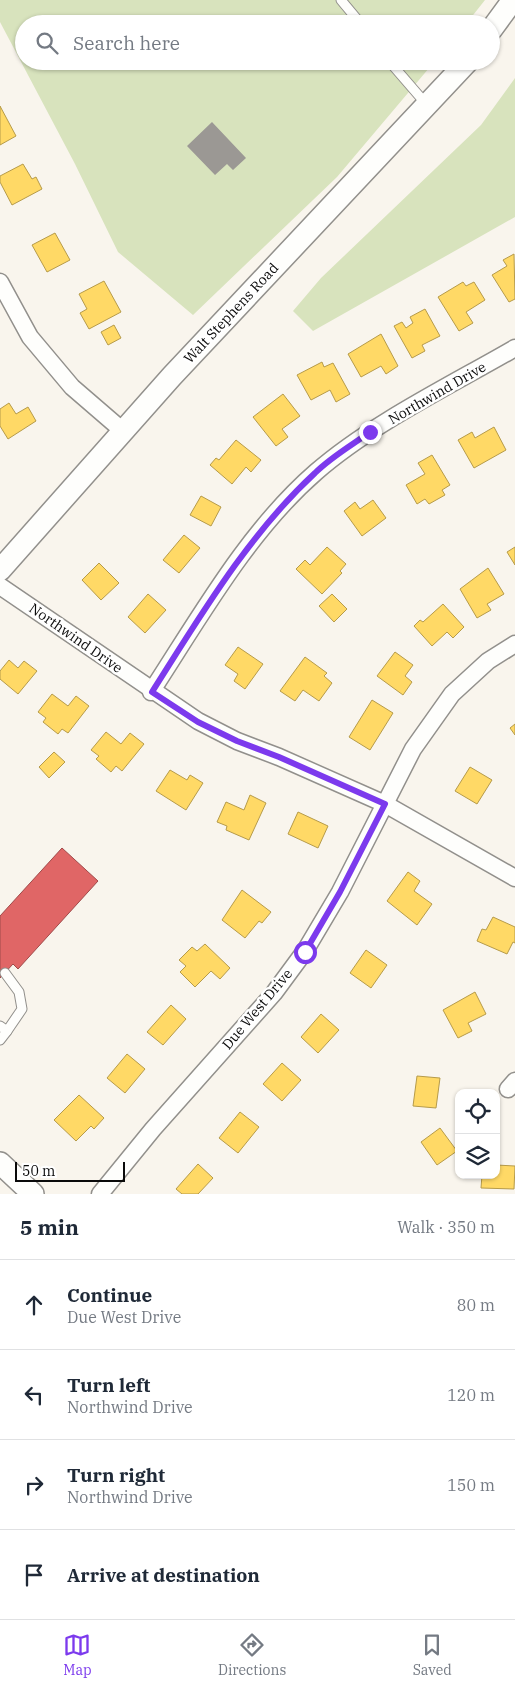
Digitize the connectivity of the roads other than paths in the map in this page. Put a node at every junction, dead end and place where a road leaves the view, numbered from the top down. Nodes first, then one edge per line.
1 (341, 0) edge
2 (513, 0) edge
3 (354, 15) edge
4 (500, 18) edge
5 (397, 70) edge
6 (460, 70) edge
7 (427, 105) junction
8 (0, 282) edge
9 (515, 348) edge
10 (123, 431) junction
11 (0, 570) edge
12 (0, 586) edge
13 (515, 644) edge
14 (152, 692) junction
15 (385, 804) junction
16 (515, 878) edge
17 (5, 973) dead end
18 (3, 1029) edge
19 (0, 1040) edge
20 (0, 1163) edge
21 (34, 1194) edge
22 (100, 1194) edge

1 - 3 lane
2 - 4 street
5 - 7 lane
6 - 7 street, Walt Stephens Road
7 - 10 street, Walt Stephens Road
8 - 10 street
9 - 14 street, Northwind Drive
10 - 11 street, Walt Stephens Road
12 - 14 street, Northwind Drive
13 - 15 street, Due West Drive
14 - 15 street, Northwind Drive
15 - 16 street, Northwind Drive
15 - 22 street, Due West Drive
17 - 18 lane
18 - 19 lane
20 - 21 street

